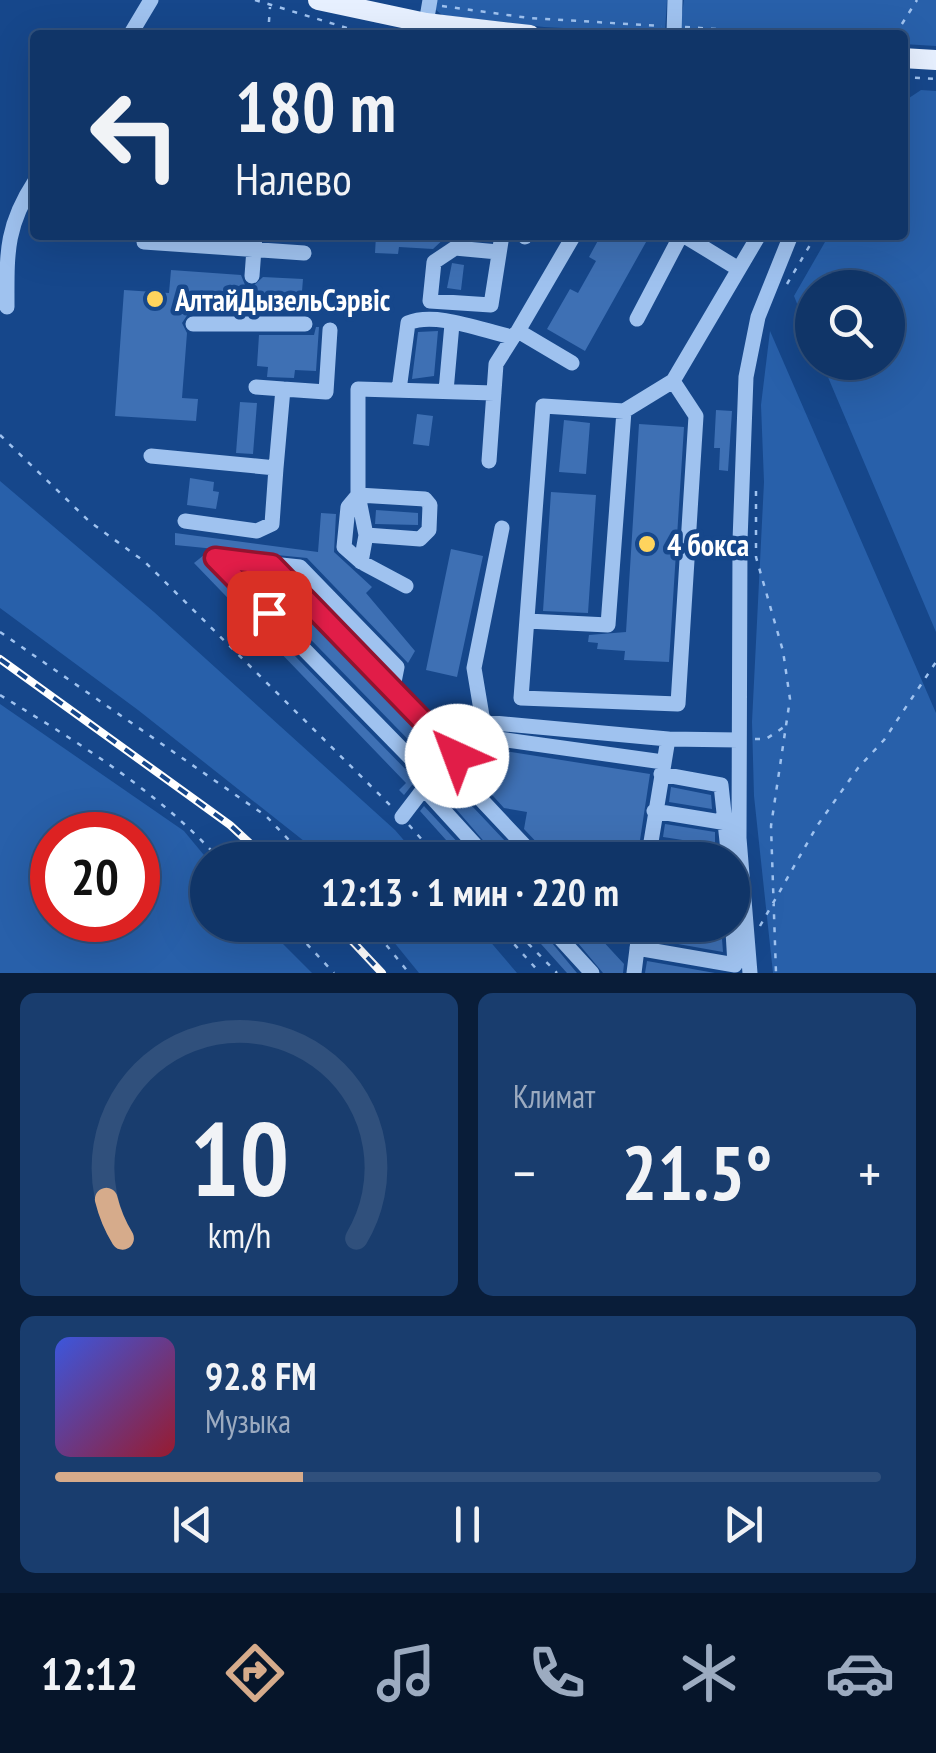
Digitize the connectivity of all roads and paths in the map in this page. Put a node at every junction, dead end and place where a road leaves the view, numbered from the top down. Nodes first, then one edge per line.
1 (150, 0) edge
2 (254, 0) edge
3 (318, 0) edge
4 (675, 0) edge
5 (918, 0) edge
6 (270, 6) junction
7 (427, 16) edge
8 (645, 26) junction
9 (133, 30) edge
10 (268, 30) edge
11 (353, 30) edge
12 (503, 30) edge
13 (645, 30) edge
14 (668, 30) edge
15 (674, 30) edge
16 (898, 30) edge
17 (908, 58) edge
18 (936, 60) edge
19 (908, 77) edge
20 (936, 79) edge
21 (30, 189) edge
22 (198, 240) edge
23 (501, 240) edge
24 (571, 240) edge
25 (679, 240) edge
26 (690, 240) edge
27 (756, 240) edge
28 (788, 240) edge
29 (813, 240) edge
30 (144, 242) dead end
31 (254, 242) edge
32 (498, 252) junction
33 (304, 253) dead end
34 (737, 268) junction
35 (252, 276) dead end
36 (784, 289) dead end
37 (7, 307) dead end
38 (637, 319) dead end
39 (193, 324) dead end
40 (305, 324) dead end
41 (452, 324) junction
42 (330, 330) dead end
43 (515, 334) junction
44 (572, 363) dead end
45 (673, 381) junction
46 (256, 387) dead end
47 (283, 389) junction
48 (399, 390) junction
49 (446, 392) junction
50 (494, 393) junction
51 (624, 411) junction
52 (0, 435) edge
53 (151, 456) dead end
54 (489, 461) dead end
55 (276, 468) junction
56 (756, 490) dead end
57 (358, 495) junction
58 (186, 521) dead end
59 (502, 528) dead end
60 (366, 535) junction
61 (362, 562) junction
62 (406, 586) dead end
63 (526, 621) junction
64 (0, 632) edge
65 (936, 662) edge
66 (0, 695) edge
67 (490, 724) junction
68 (785, 727) junction
69 (668, 740) junction
70 (739, 740) junction
71 (457, 756) junction
72 (662, 768) junction
73 (429, 785) junction
74 (654, 811) junction
75 (402, 817) junction
76 (726, 823) junction
77 (204, 842) edge
78 (291, 842) edge
79 (424, 842) edge
80 (475, 842) edge
81 (521, 842) edge
82 (650, 842) edge
83 (727, 842) edge
84 (772, 913) junction
85 (305, 942) edge
86 (384, 942) edge
87 (512, 942) edge
88 (526, 942) edge
89 (564, 942) edge
90 (638, 942) edge
91 (734, 942) edge
92 (747, 943) junction
93 (637, 948) junction
94 (334, 973) edge
95 (409, 973) edge
96 (540, 973) edge
97 (557, 973) edge
98 (592, 973) edge
99 (634, 973) edge
100 (750, 973) edge
101 (776, 973) edge

1 - 9 street
2 - 6 path
3 - 7 main road
4 - 15 street
5 - 16 path
6 - 10 path
6 - 11 path
7 - 8 path
7 - 12 main road
8 - 13 path
8 - 14 path
17 - 18 main road
19 - 20 path
21 - 37 street
22 - 30 street
22 - 31 street
23 - 32 street
24 - 43 street
25 - 38 street
26 - 34 street
27 - 34 street
28 - 70 street
29 - 36 path
31 - 33 street
31 - 35 street
32 - 32 street
34 - 45 street
39 - 40 street
41 - 43 street
41 - 48 street
41 - 49 street
42 - 47 street
43 - 44 street
43 - 50 street
45 - 51 street
45 - 63 street
46 - 47 street
47 - 55 street
48 - 49 street
48 - 57 street
49 - 50 street
50 - 54 street
51 - 63 street
51 - 63 street
52 - 75 path
53 - 55 street
55 - 58 street
56 - 68 path
57 - 60 street
57 - 60 street
57 - 61 street
59 - 67 street
60 - 61 street
61 - 62 street
64 - 78 path
65 - 84 path
66 - 77 path
67 - 69 street
67 - 71 street
68 - 70 path
68 - 84 path
69 - 70 street
69 - 72 street
70 - 92 street
71 - 73 street
71 - 73 street
72 - 74 street
72 - 76 street
72 - 81 street
73 - 75 street
73 - 80 street
74 - 76 street
74 - 82 street
75 - 79 path
76 - 83 street
84 - 92 path
84 - 101 path
85 - 94 path
86 - 95 path
87 - 96 path
88 - 97 path
89 - 98 street
90 - 93 street
91 - 93 street
92 - 100 street
93 - 99 street

